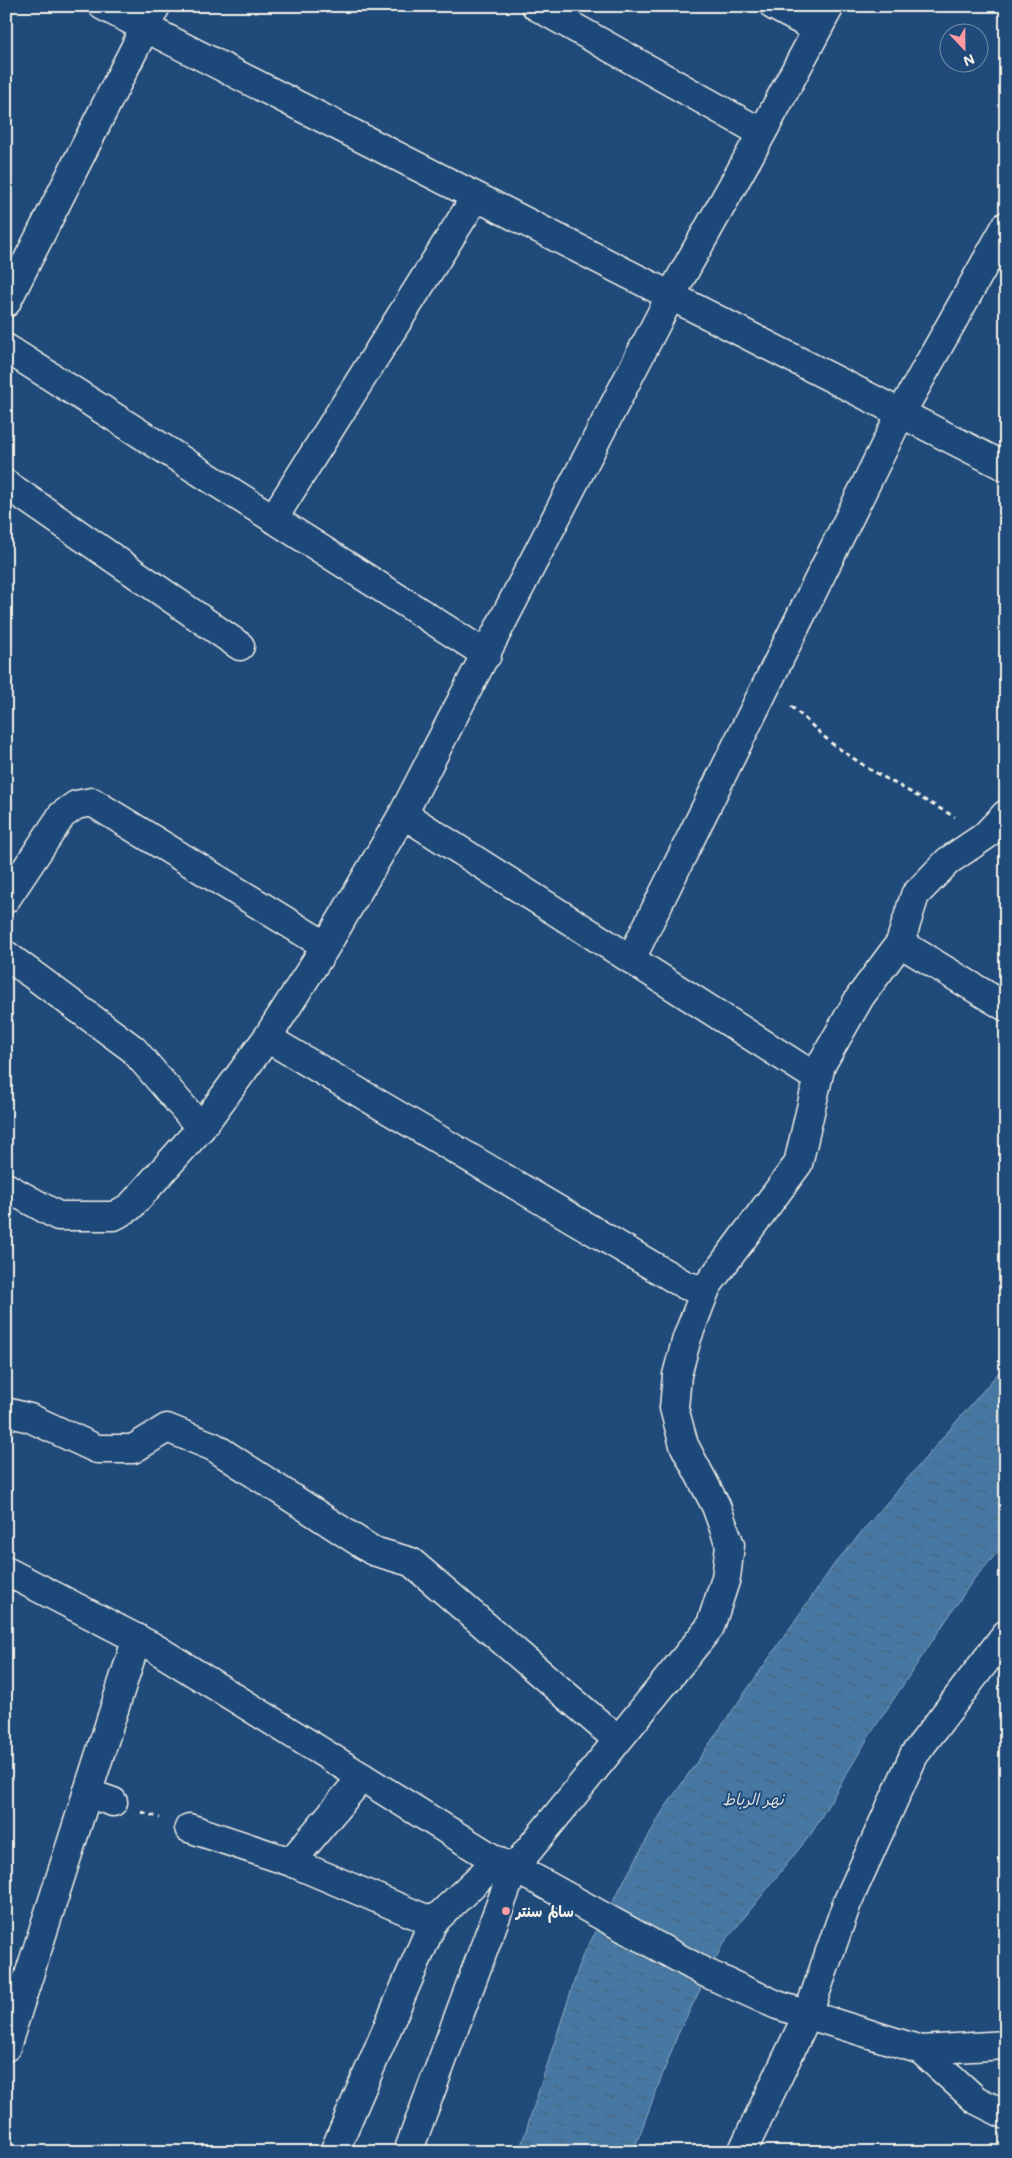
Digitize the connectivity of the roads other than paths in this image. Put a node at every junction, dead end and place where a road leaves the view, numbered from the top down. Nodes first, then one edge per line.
1 (103, 6) edge
2 (536, 6) edge
3 (774, 6) edge
4 (830, 6) edge
5 (150, 18) edge
6 (817, 29) junction
7 (762, 133) junction
8 (475, 198) junction
9 (1006, 226) edge
10 (670, 297) junction
11 (6, 303) edge
12 (6, 348) edge
13 (900, 414) junction
14 (1006, 468) edge
15 (6, 484) edge
16 (273, 519) junction
17 (240, 646) dead end
18 (487, 655) junction
19 (403, 814) junction
20 (1006, 814) edge
21 (6, 899) edge
22 (900, 943) junction
23 (326, 946) junction
24 (6, 955) edge
25 (631, 959) junction
26 (1006, 1007) edge
27 (267, 1038) junction
28 (817, 1078) junction
29 (200, 1128) junction
30 (6, 1186) edge
31 (707, 1286) junction
32 (6, 1412) edge
33 (6, 1571) edge
34 (1006, 1634) edge
35 (137, 1638) junction
36 (618, 1740) junction
37 (362, 1777) junction
38 (88, 1793) junction
39 (113, 1802) road end
40 (189, 1828) road end
41 (291, 1862) junction
42 (516, 1870) junction
43 (434, 1922) junction
44 (808, 2014) junction
45 (1006, 2046) edge
46 (6, 2047) edge
47 (921, 2050) junction
48 (1006, 2115) edge
49 (334, 2152) edge
50 (408, 2152) edge
51 (742, 2152) edge

1 - 5 street
2 - 7 street
3 - 6 street
4 - 6 street
5 - 8 street
5 - 11 street
6 - 7 street
7 - 10 street
8 - 10 street
8 - 16 street
9 - 13 street
10 - 13 street
10 - 18 street
12 - 16 street
13 - 14 street
13 - 25 street
15 - 17 street
16 - 18 street
18 - 19 street
19 - 23 street
19 - 25 street
20 - 22 street
21 - 23 street
22 - 26 street
22 - 28 street
23 - 27 street
24 - 29 street
25 - 28 street
27 - 29 street
27 - 31 street
28 - 31 street
29 - 30 street
31 - 36 street
32 - 36 street
33 - 35 street
34 - 44 street
35 - 37 street
35 - 38 street
36 - 42 street
37 - 41 street
37 - 42 street
38 - 39 street
38 - 46 street
40 - 41 street
41 - 43 street
42 - 43 street
42 - 44 street
42 - 50 street
43 - 49 street
44 - 47 street
44 - 51 street
45 - 47 street
47 - 48 street

